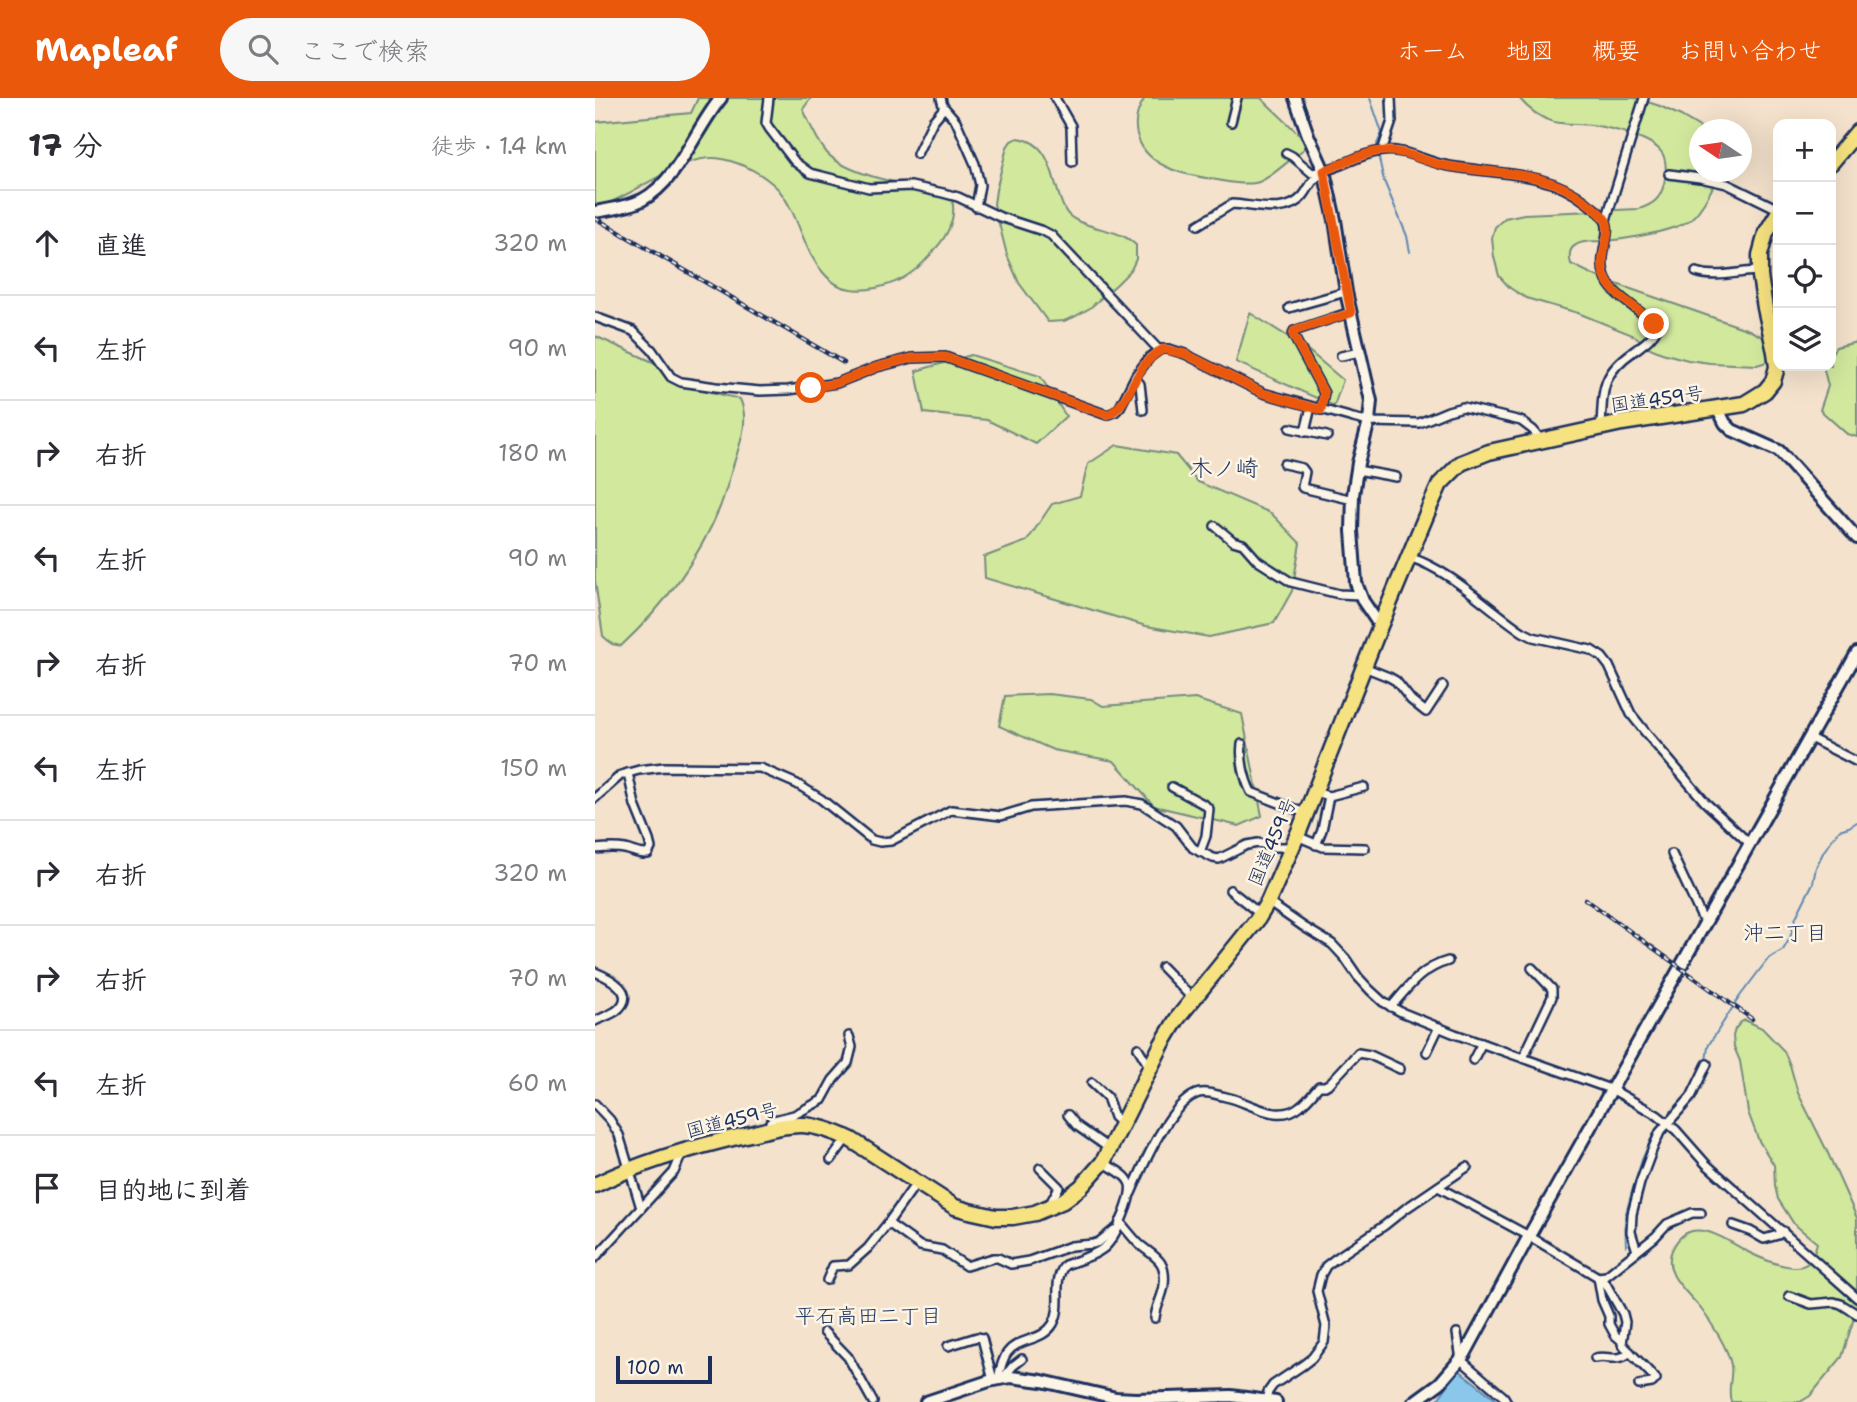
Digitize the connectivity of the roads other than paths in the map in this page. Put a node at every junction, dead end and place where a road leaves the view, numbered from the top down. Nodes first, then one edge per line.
1 (720, 98) edge
2 (769, 98) edge
3 (941, 98) edge
4 (1055, 98) edge
5 (1237, 98) edge
6 (1295, 98) edge
7 (1391, 98) edge
8 (1644, 98) edge
9 (944, 107) junction
10 (1231, 122) dead end
11 (1857, 132) edge
12 (1382, 151) junction
13 (1286, 153) dead end
14 (917, 154) dead end
15 (1836, 157) edge
16 (1072, 162) dead end
17 (1325, 172) junction
18 (1669, 174) dead end
19 (976, 206) junction
20 (1773, 208) edge
21 (595, 212) edge
22 (1606, 220) junction
23 (1773, 220) edge
24 (1198, 225) dead end
25 (1761, 271) junction
26 (1696, 272) dead end
27 (1346, 292) junction
28 (1289, 308) dead end
29 (1351, 313) junction
30 (595, 317) edge
31 (1159, 350) junction
32 (1360, 352) junction
33 (1341, 356) dead end
34 (1135, 378) junction
35 (1311, 407) junction
36 (1718, 409) junction
37 (1143, 410) dead end
38 (1321, 410) junction
39 (1369, 422) junction
40 (1601, 427) junction
41 (1290, 428) dead end
42 (1305, 432) junction
43 (1327, 436) dead end
44 (1541, 440) junction
45 (1284, 464) dead end
46 (1357, 470) junction
47 (1396, 477) dead end
48 (1353, 500) junction
49 (1215, 526) dead end
50 (1857, 538) edge
51 (1409, 557) junction
52 (1361, 595) junction
53 (1380, 626) junction
54 (1857, 653) edge
55 (1364, 667) junction
56 (1443, 686) dead end
57 (1810, 738) junction
58 (1243, 744) dead end
59 (1857, 762) edge
60 (628, 773) junction
61 (1172, 787) dead end
62 (1364, 787) dead end
63 (1315, 792) junction
64 (1329, 796) junction
65 (595, 798) edge
66 (1306, 814) junction
67 (1294, 842) junction
68 (1750, 844) junction
69 (1316, 845) junction
70 (1366, 848) dead end
71 (595, 849) edge
72 (1200, 852) junction
73 (1672, 854) dead end
74 (1230, 890) dead end
75 (1264, 908) junction
76 (1706, 922) junction
77 (1448, 961) dead end
78 (1163, 967) dead end
79 (1532, 968) dead end
80 (595, 972) edge
81 (1193, 999) junction
82 (1391, 1007) junction
83 (595, 1021) edge
84 (1439, 1027) junction
85 (849, 1036) dead end
86 (1482, 1043) junction
87 (1138, 1048) dead end
88 (1427, 1052) dead end
89 (1523, 1058) junction
90 (1473, 1060) dead end
91 (1707, 1064) dead end
92 (1150, 1068) junction
93 (1400, 1069) dead end
94 (1092, 1083) dead end
95 (1613, 1090) junction
96 (595, 1104) edge
97 (1068, 1115) dead end
98 (1122, 1124) junction
99 (1668, 1124) junction
100 (771, 1129) junction
101 (847, 1137) junction
102 (680, 1153) junction
103 (1106, 1156) junction
104 (831, 1160) dead end
105 (1467, 1167) dead end
106 (1040, 1168) dead end
107 (629, 1170) junction
108 (917, 1182) junction
109 (595, 1185) edge
110 (1438, 1187) junction
111 (1131, 1193) junction
112 (1053, 1206) junction
113 (641, 1208) junction
114 (1701, 1213) dead end
115 (888, 1223) junction
116 (1119, 1225) junction
117 (1733, 1225) dead end
118 (1783, 1231) junction
119 (1529, 1237) junction
120 (1637, 1251) junction
121 (595, 1258) edge
122 (1600, 1277) junction
123 (827, 1280) dead end
124 (1789, 1296) dead end
125 (1857, 1298) edge
126 (1857, 1314) edge
127 (1155, 1318) dead end
128 (824, 1332) dead end
129 (1457, 1333) dead end
130 (1622, 1341) junction
131 (948, 1346) dead end
132 (1630, 1352) junction
133 (1595, 1358) dead end
134 (1022, 1359) dead end
135 (1461, 1360) junction
136 (998, 1379) junction
137 (1639, 1385) dead end
138 (1271, 1401) edge
139 (873, 1402) edge
140 (926, 1402) edge
141 (1415, 1402) edge
142 (1507, 1402) edge

1 - 21 street
2 - 19 street
3 - 9 street
4 - 16 street
5 - 10 street
6 - 17 street
7 - 12 street
8 - 22 street
9 - 14 street
9 - 19 street
11 - 15 highway
12 - 17 street
12 - 22 street
13 - 17 street
17 - 24 street
17 - 27 street
18 - 20 street
19 - 31 street
22 - 40 street
23 - 25 highway, 国道459号
25 - 26 street
25 - 36 highway, 国道459号
27 - 28 street
27 - 29 street
29 - 32 street
29 - 38 street
30 - 34 street
31 - 34 street
31 - 35 street
32 - 33 street
32 - 39 street
34 - 37 street
35 - 38 street
35 - 42 street
36 - 40 highway, 国道459号
36 - 50 street
38 - 39 street
39 - 44 street
39 - 46 street
40 - 44 highway, 国道459号
41 - 42 street
42 - 43 street
44 - 51 highway, 国道459号
45 - 48 street
46 - 47 street
46 - 48 street
48 - 52 street
49 - 52 street
51 - 53 highway, 国道459号
51 - 68 street
52 - 53 street
53 - 55 highway, 国道459号
54 - 57 street
55 - 56 street
55 - 63 highway, 国道459号
57 - 59 street
57 - 68 street
58 - 66 street
60 - 65 street
60 - 71 street
60 - 72 street
61 - 72 street
62 - 64 street
63 - 64 street
63 - 66 highway, 国道459号
64 - 69 street
66 - 67 highway, 国道459号
67 - 69 street
67 - 72 street
67 - 75 highway, 国道459号
68 - 76 street
69 - 70 street
73 - 76 street
74 - 75 street
75 - 81 highway, 国道459号
75 - 82 street
76 - 95 street
77 - 82 street
78 - 81 street
79 - 89 street
80 - 83 street
81 - 92 highway, 国道459号
82 - 84 street
84 - 86 street
84 - 88 street
85 - 100 street
86 - 89 street
86 - 90 street
87 - 92 street
89 - 95 street
91 - 99 street
92 - 98 highway, 国道459号
93 - 111 street
94 - 98 street
95 - 99 street
95 - 119 street
96 - 107 street
97 - 103 street
98 - 103 highway, 国道459号
99 - 118 street
99 - 120 street
100 - 101 highway, 国道459号
100 - 102 highway, 国道459号
101 - 104 street
101 - 108 highway, 国道459号
102 - 107 highway, 国道459号
102 - 113 street
103 - 111 street
103 - 112 highway, 国道459号
105 - 110 street
106 - 112 street
107 - 109 highway, 国道459号
107 - 113 street
108 - 112 highway, 国道459号
108 - 115 street
110 - 119 street
110 - 138 street
111 - 116 street
113 - 121 street
114 - 120 street
115 - 116 street
115 - 123 street
116 - 127 street
116 - 136 street
117 - 118 street
118 - 125 street
119 - 122 street
119 - 135 street
120 - 122 street
122 - 130 street
122 - 130 street
124 - 126 street
128 - 139 street
129 - 135 street
130 - 132 street
131 - 136 street
132 - 133 street
132 - 137 street
134 - 136 street
135 - 141 street
135 - 142 street
136 - 138 street
136 - 140 street

